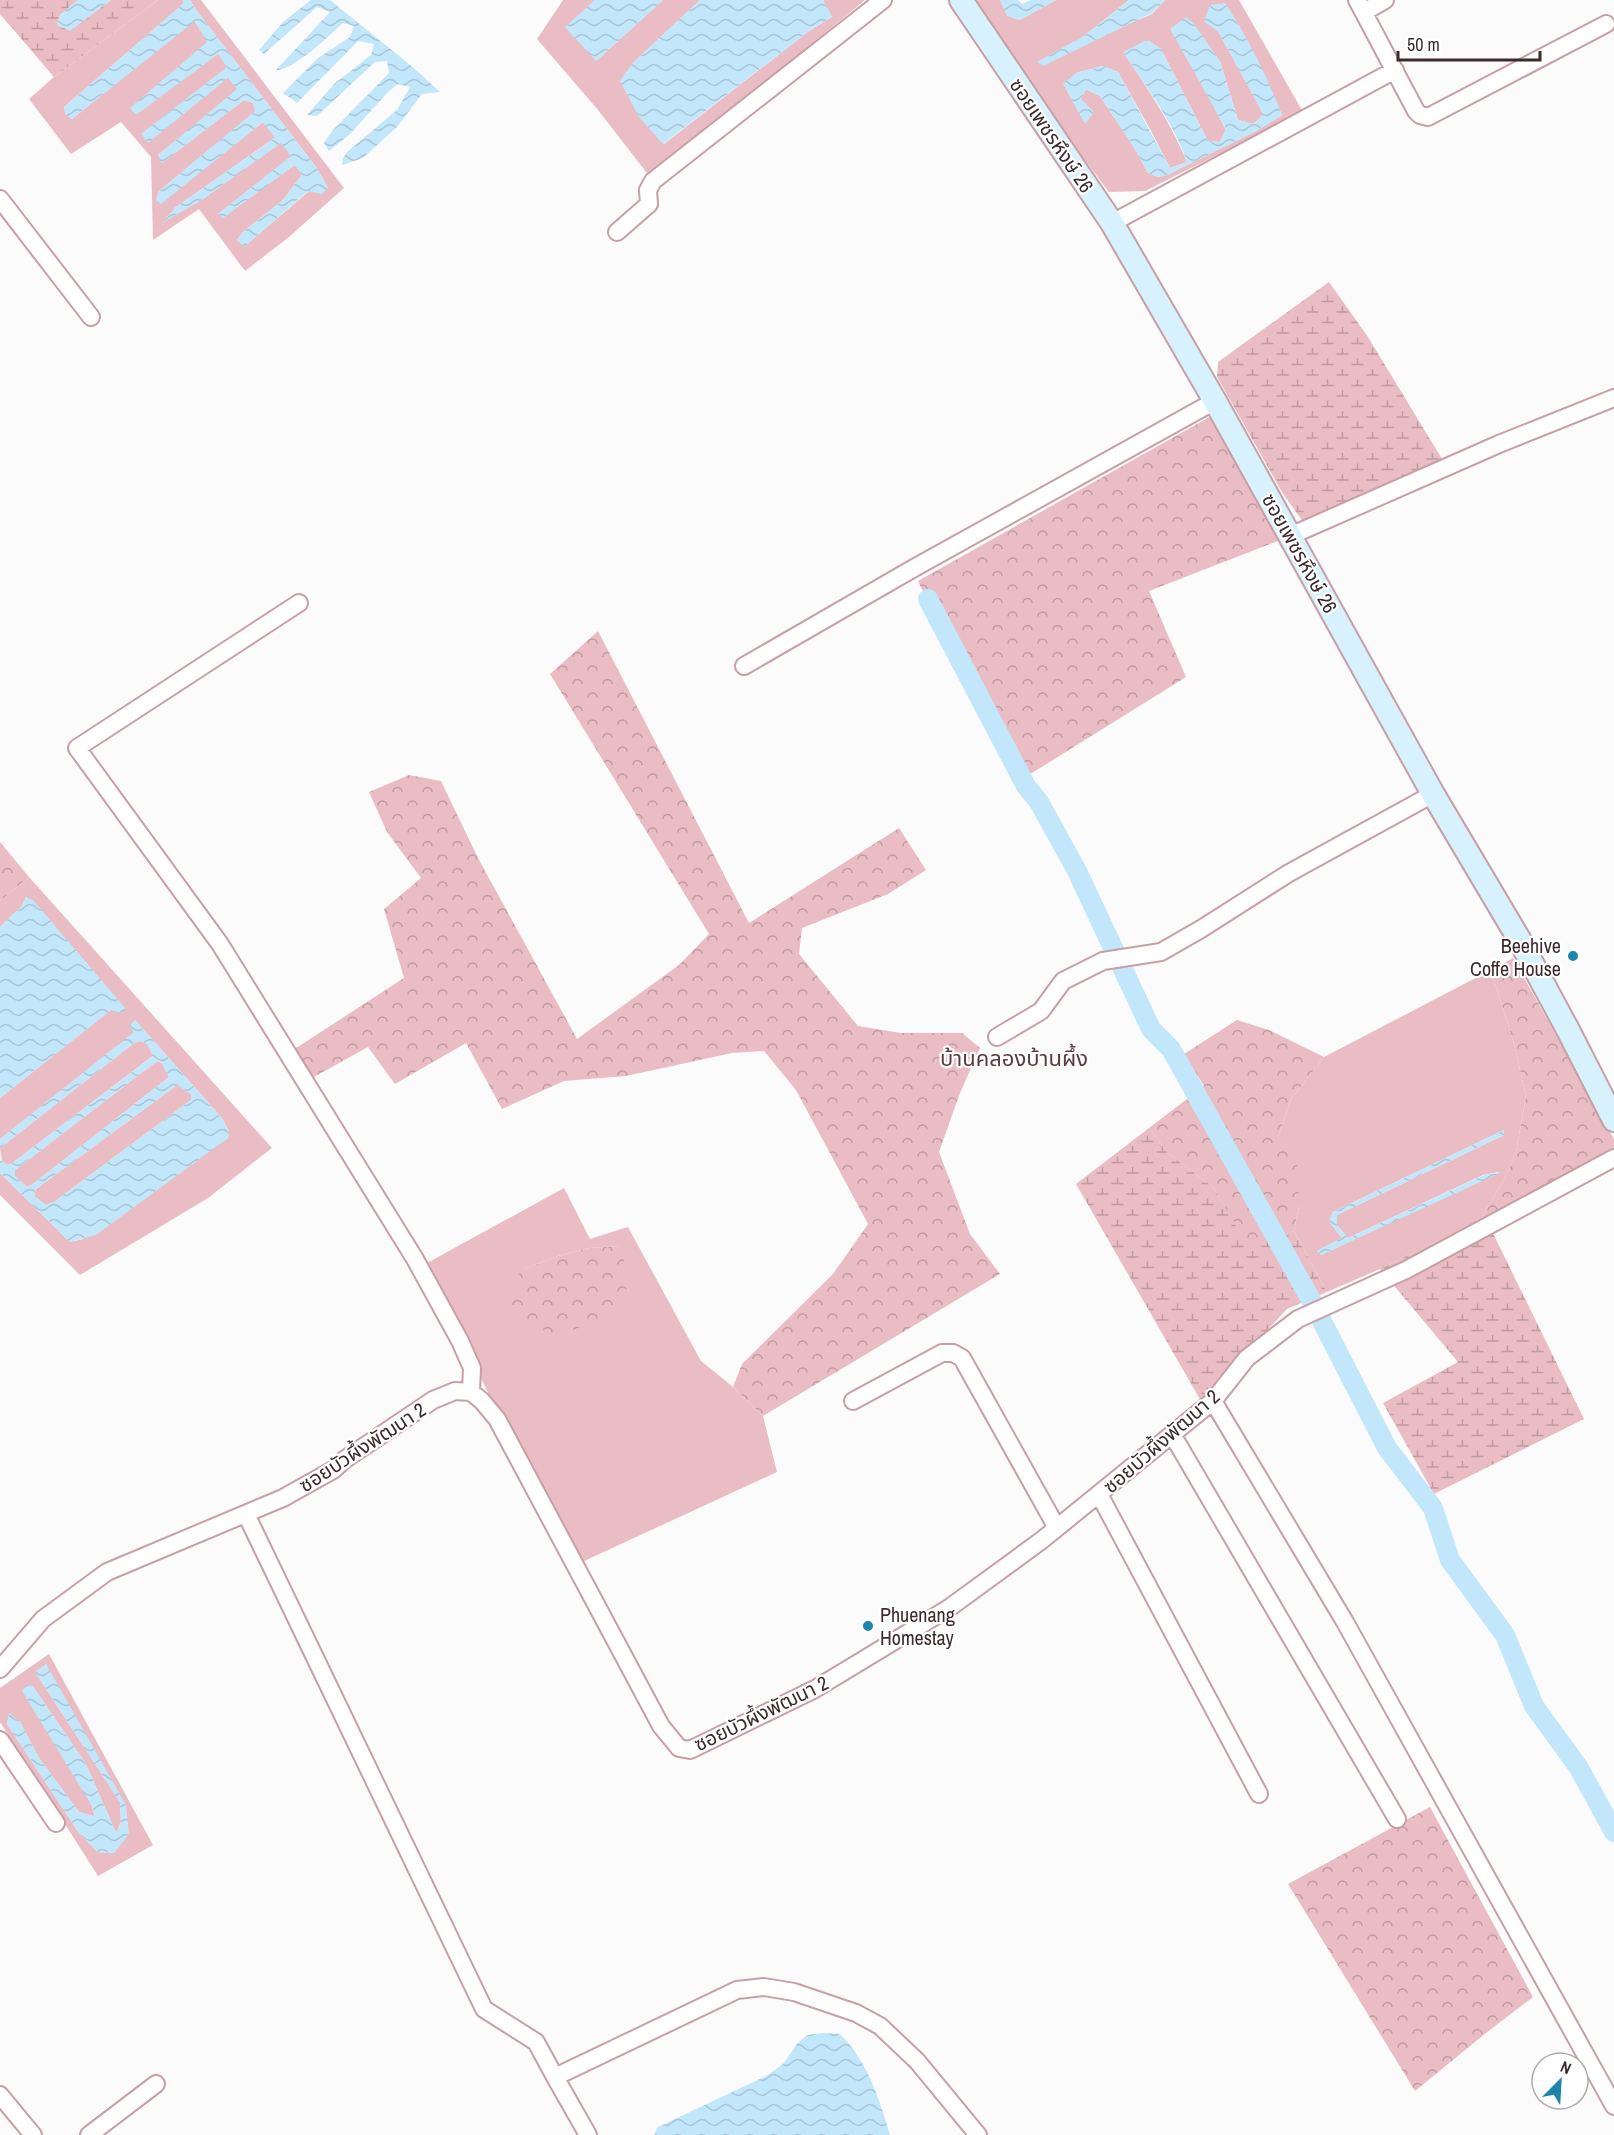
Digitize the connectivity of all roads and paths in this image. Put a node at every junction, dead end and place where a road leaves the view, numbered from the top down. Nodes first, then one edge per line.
1 (883, 0) edge
2 (961, 0) edge
3 (1385, 0) edge
4 (1360, 6) edge
5 (1606, 24) dead end
6 (1395, 70) junction
7 (0, 199) edge
8 (1112, 223) junction
9 (617, 232) dead end
10 (91, 317) dead end
11 (1614, 398) edge
12 (1215, 401) junction
13 (1290, 536) junction
14 (299, 603) dead end
15 (744, 666) dead end
16 (1433, 794) junction
17 (997, 1037) dead end
18 (1614, 1120) edge
19 (1614, 1158) edge
20 (471, 1392) junction
21 (853, 1401) dead end
22 (1213, 1401) junction
23 (1172, 1434) junction
24 (1099, 1494) junction
25 (246, 1514) junction
26 (1057, 1528) junction
27 (0, 1669) edge
28 (0, 1740) edge
29 (1259, 1794) dead end
30 (1397, 1819) dead end
31 (56, 1823) dead end
32 (555, 2077) junction
33 (156, 2084) dead end
34 (0, 2095) edge
35 (1614, 2106) edge
36 (33, 2135) edge
37 (89, 2135) edge
38 (588, 2135) edge
39 (978, 2135) edge

1 - 9 street
2 - 8 street, ซอยเพชรหึงษ์ 26
3 - 4 street
4 - 6 street
5 - 6 street
6 - 8 street
7 - 10 street
8 - 12 street, ซอยเพชรหึงษ์ 26
11 - 13 street
12 - 13 street, ซอยเพชรหึงษ์ 26
12 - 15 street
13 - 16 street, ซอยเพชรหึงษ์ 26
14 - 20 street
16 - 17 street
16 - 18 street, ซอยเพชรหึงษ์ 26
19 - 22 street, ซอยบัวผึ้งพัฒนา 2
20 - 25 street, ซอยบัวผึ้งพัฒนา 2
20 - 26 street, ซอยบัวผึ้งพัฒนา 2
21 - 26 street
22 - 23 street, ซอยบัวผึ้งพัฒนา 2
22 - 35 street
23 - 24 street, ซอยบัวผึ้งพัฒนา 2
23 - 30 street
24 - 26 street, ซอยบัวผึ้งพัฒนา 2
24 - 29 street
25 - 27 street, ซอยบัวผึ้งพัฒนา 2
25 - 32 street
28 - 31 street
32 - 38 street
32 - 39 street
33 - 37 street
34 - 36 street

